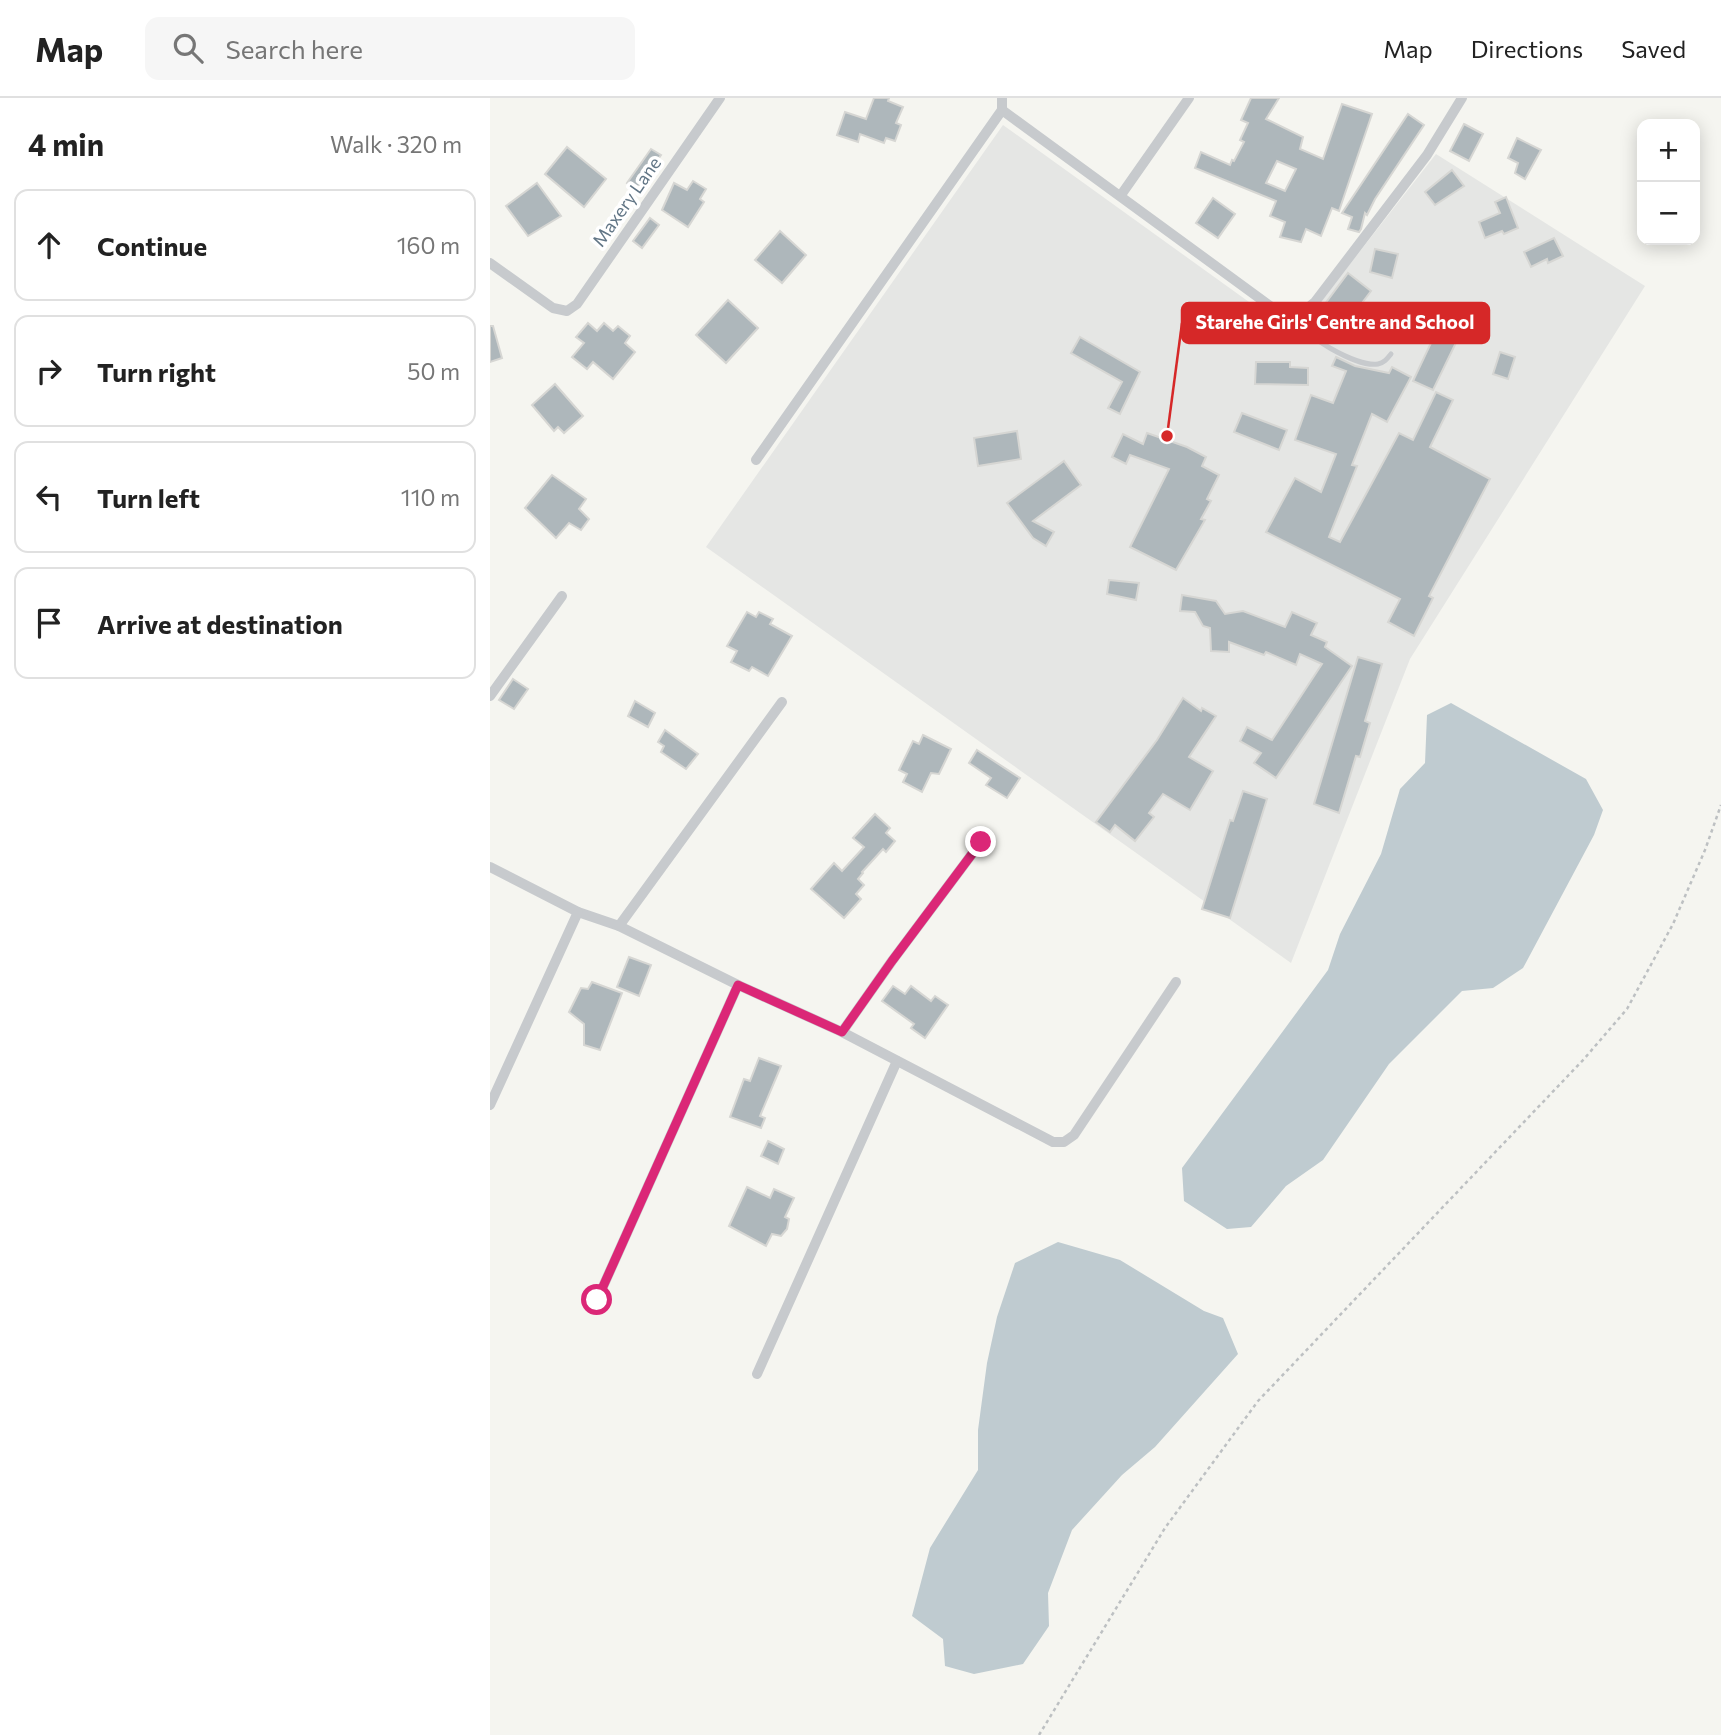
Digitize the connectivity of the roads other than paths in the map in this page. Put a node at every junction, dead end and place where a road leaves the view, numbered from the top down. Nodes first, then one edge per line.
1 (720, 98) edge
2 (1189, 98) edge
3 (1462, 98) edge
4 (1002, 104) edge
5 (1121, 195) junction
6 (490, 263) edge
7 (1290, 316) junction
8 (1391, 354) dead end
9 (756, 460) dead end
10 (562, 596) dead end
11 (490, 696) edge
12 (782, 702) dead end
13 (981, 842) dead end
14 (490, 867) edge
15 (578, 912) junction
16 (620, 926) junction
17 (1176, 982) dead end
18 (738, 985) junction
19 (842, 1032) junction
20 (897, 1061) junction
21 (490, 1105) edge
22 (597, 1300) dead end
23 (757, 1374) dead end

1 - 6 street, Maxery Lane
2 - 5 street
3 - 7 street
4 - 5 street
4 - 9 street
5 - 7 street
7 - 8 lane
10 - 11 street
12 - 16 street
13 - 19 street
14 - 15 street
15 - 16 street
15 - 21 street
16 - 18 street
17 - 20 street
18 - 19 street
18 - 22 street
19 - 20 street
20 - 23 street

